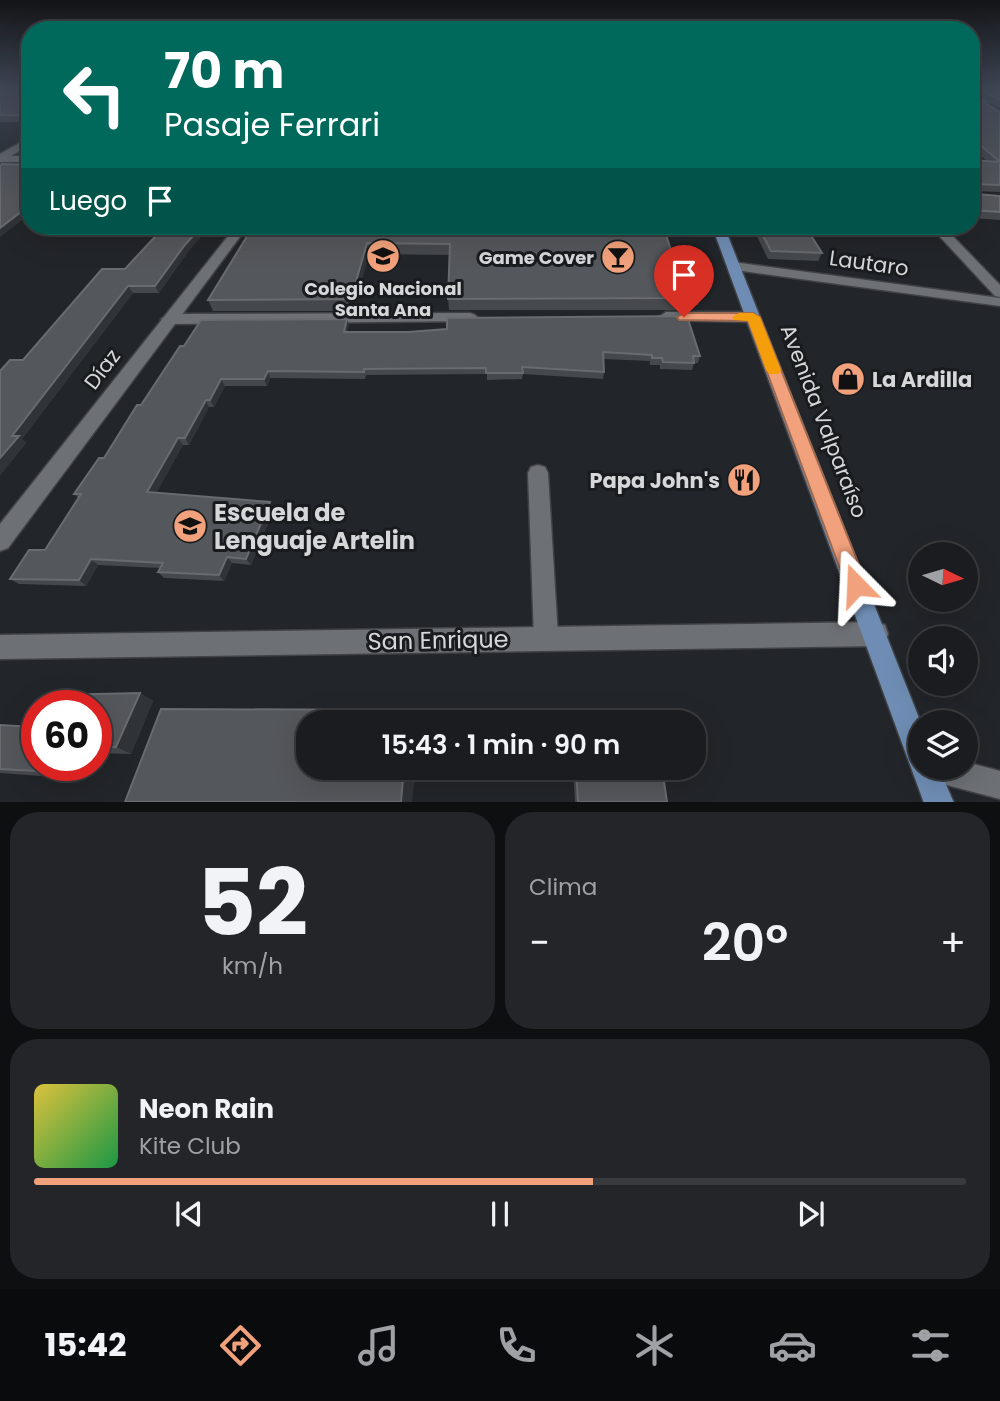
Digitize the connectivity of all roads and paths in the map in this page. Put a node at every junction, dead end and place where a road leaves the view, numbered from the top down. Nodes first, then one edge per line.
1 (21, 146) edge
2 (0, 159) edge
3 (21, 159) edge
4 (235, 235) edge
5 (721, 235) edge
6 (945, 235) edge
7 (733, 266) junction
8 (1000, 293) edge
9 (1000, 302) edge
10 (655, 317) edge
11 (753, 317) junction
12 (488, 318) edge
13 (169, 319) junction
14 (538, 473) dead end
15 (0, 541) edge
16 (876, 634) junction
17 (547, 637) junction
18 (0, 647) edge
19 (908, 722) edge
20 (932, 780) edge
21 (978, 780) edge
22 (1000, 785) edge
23 (939, 802) edge

1 - 2 street
2 - 3 street
4 - 13 street, Díaz
5 - 7 main road, Avenida Valparaíso
6 - 8 street
7 - 9 street, Lautaro
7 - 11 main road, Avenida Valparaíso
10 - 11 street
11 - 16 main road, Avenida Valparaíso
12 - 13 street
13 - 15 street, Díaz
14 - 17 street
16 - 17 street, San Enrique
16 - 19 main road, Avenida Valparaíso
17 - 18 street, San Enrique
20 - 23 main road
21 - 22 street

